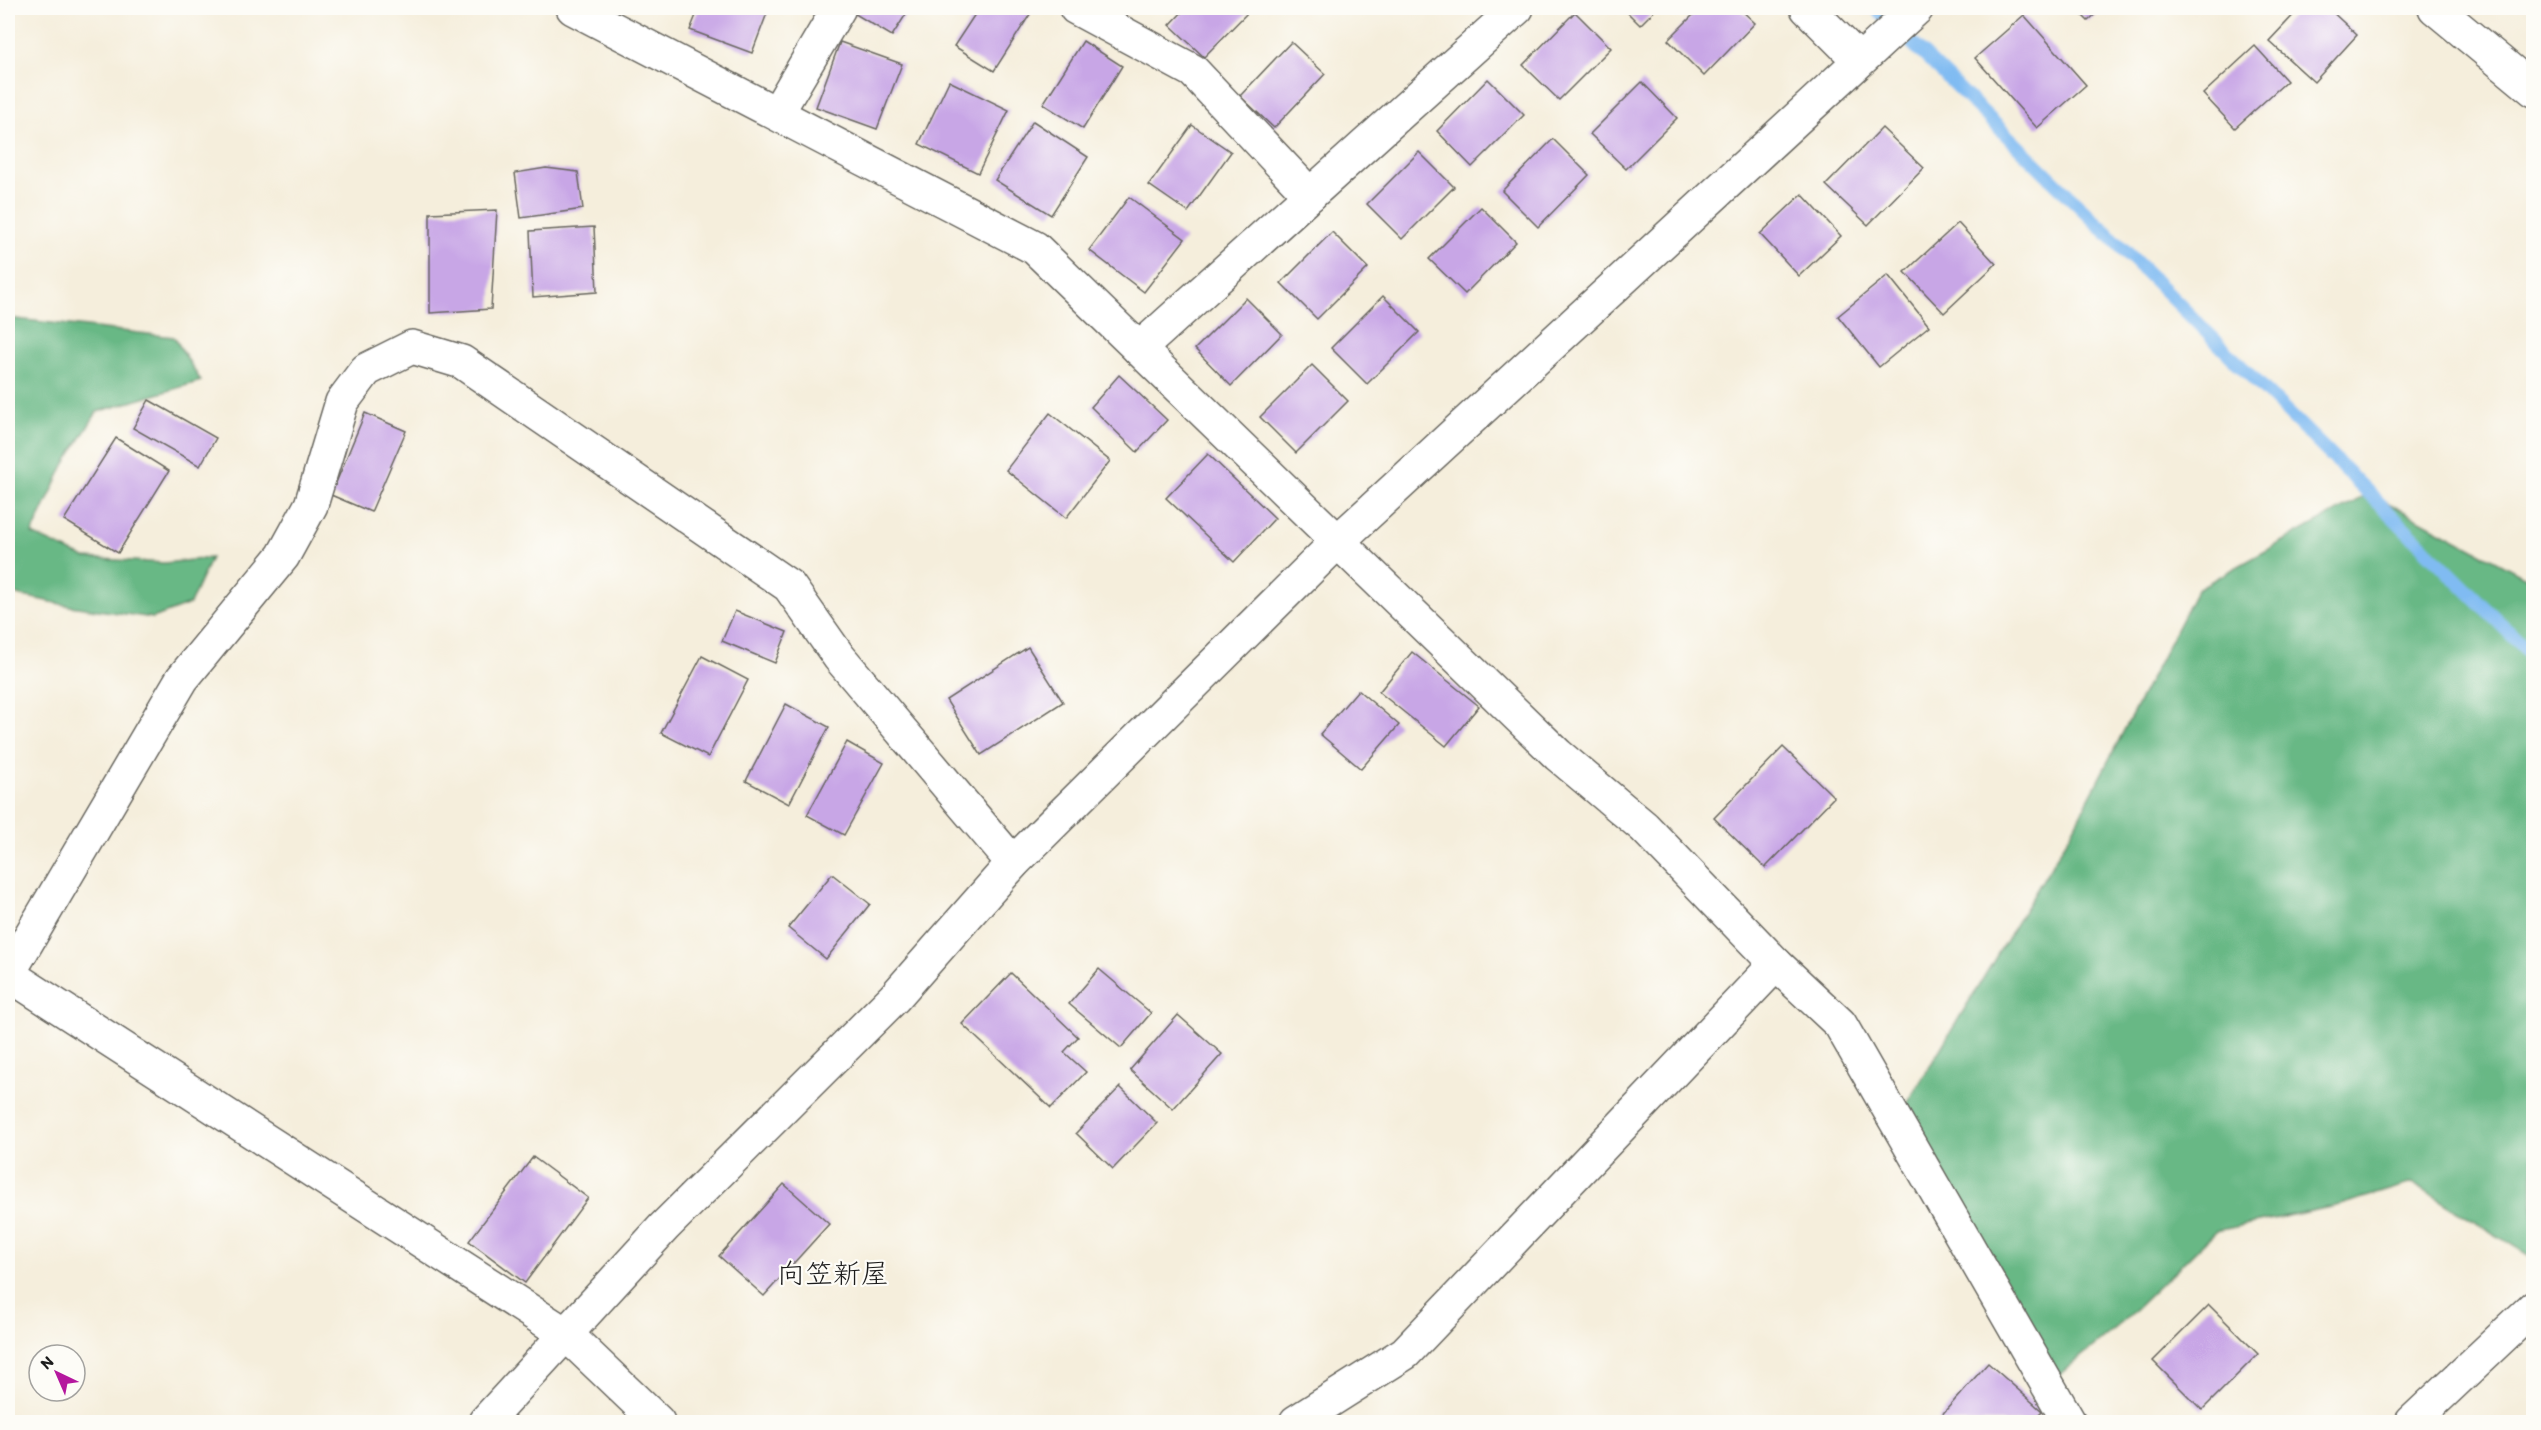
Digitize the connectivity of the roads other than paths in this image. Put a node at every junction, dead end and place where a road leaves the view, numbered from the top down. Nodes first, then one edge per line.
1 (573, 8) edge
2 (839, 8) edge
3 (1076, 8) edge
4 (1517, 8) edge
5 (1807, 8) edge
6 (1917, 8) edge
7 (2435, 8) edge
8 (1859, 60) junction
9 (2534, 90) edge
10 (777, 113) junction
11 (1310, 195) junction
12 (1139, 349) junction
13 (1337, 542) junction
14 (1013, 863) junction
15 (1776, 964) junction
16 (8, 974) edge
17 (2534, 1307) edge
18 (567, 1335) junction
19 (485, 1422) edge
20 (658, 1422) edge
21 (1296, 1422) edge
22 (2069, 1422) edge
23 (2412, 1422) edge

1 - 10 street
2 - 10 street
3 - 11 street
4 - 11 street
5 - 8 street
6 - 8 street
7 - 9 street
8 - 13 street
10 - 12 street
11 - 12 street
12 - 13 street
13 - 14 street
13 - 15 street
14 - 16 street
14 - 18 street
15 - 21 street
15 - 22 street
16 - 18 street
17 - 23 street
18 - 19 street
18 - 20 street

